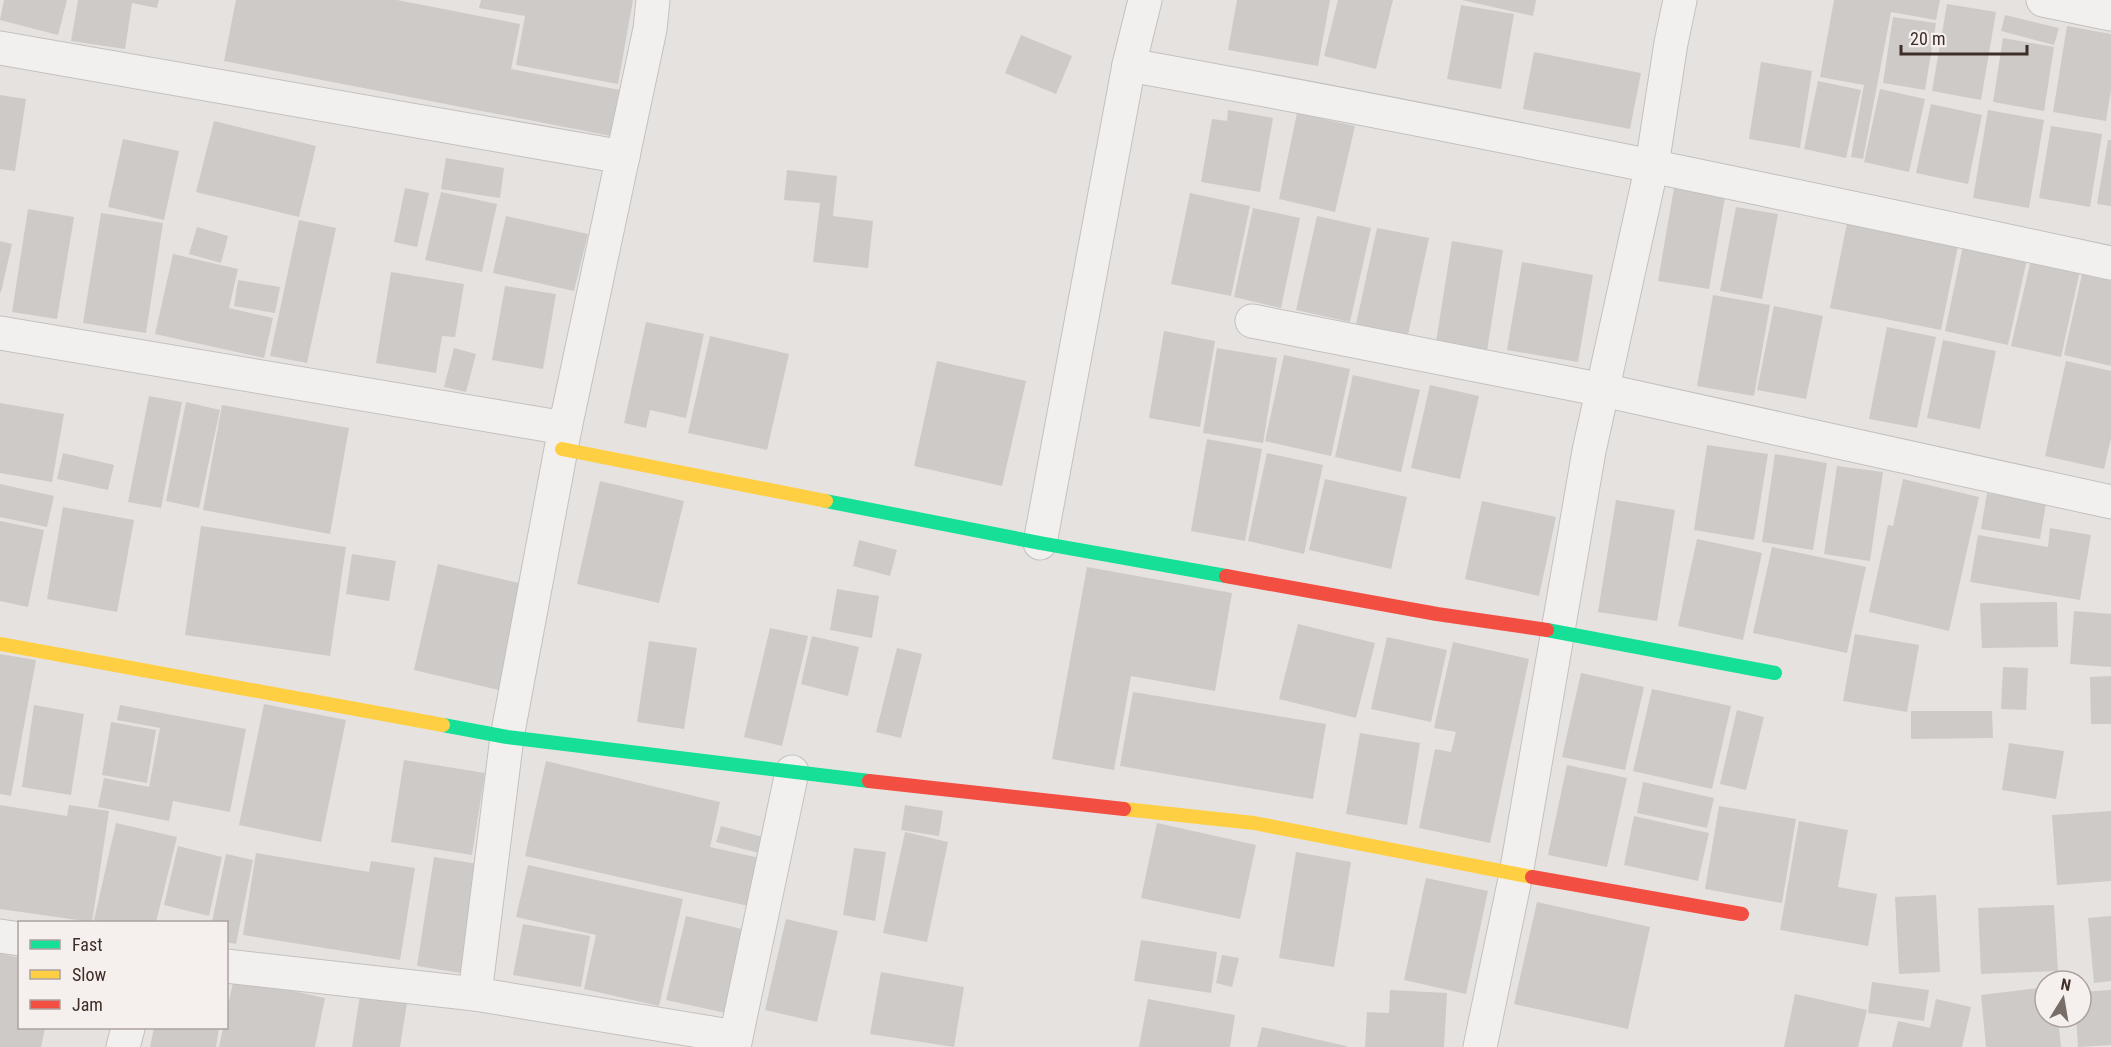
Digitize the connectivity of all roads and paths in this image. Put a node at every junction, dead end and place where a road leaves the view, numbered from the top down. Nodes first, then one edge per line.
1 (653, 0) edge
2 (1145, 0) edge
3 (1680, 0) edge
4 (2043, 0) edge
5 (2111, 14) edge
6 (0, 48) edge
7 (1129, 65) junction
8 (622, 157) junction
9 (1652, 165) junction
10 (2111, 263) edge
11 (1252, 321) dead end
12 (0, 333) edge
13 (1603, 390) junction
14 (564, 439) junction
15 (2111, 502) edge
16 (1040, 543) junction
17 (1557, 631) junction
18 (0, 644) edge
19 (1775, 673) dead end
20 (507, 737) junction
21 (792, 772) junction
22 (1516, 874) junction
23 (1742, 914) dead end
24 (0, 936) edge
25 (18, 939) edge
26 (228, 966) edge
27 (475, 994) junction
28 (128, 1029) edge
29 (734, 1042) edge
30 (123, 1047) edge
31 (1480, 1047) edge

1 - 8 street
2 - 7 street
3 - 9 street
4 - 5 street
6 - 8 street
7 - 9 street
7 - 16 street
8 - 14 street
9 - 10 street
9 - 13 street
11 - 13 street
12 - 14 street
13 - 15 street
13 - 17 street
14 - 16 street
14 - 20 street
16 - 17 street
17 - 19 street
17 - 22 street
18 - 20 street
20 - 21 street
20 - 27 street
21 - 22 street
21 - 29 street
22 - 23 street
22 - 31 street
24 - 25 street
26 - 27 street
27 - 29 street
28 - 30 street

